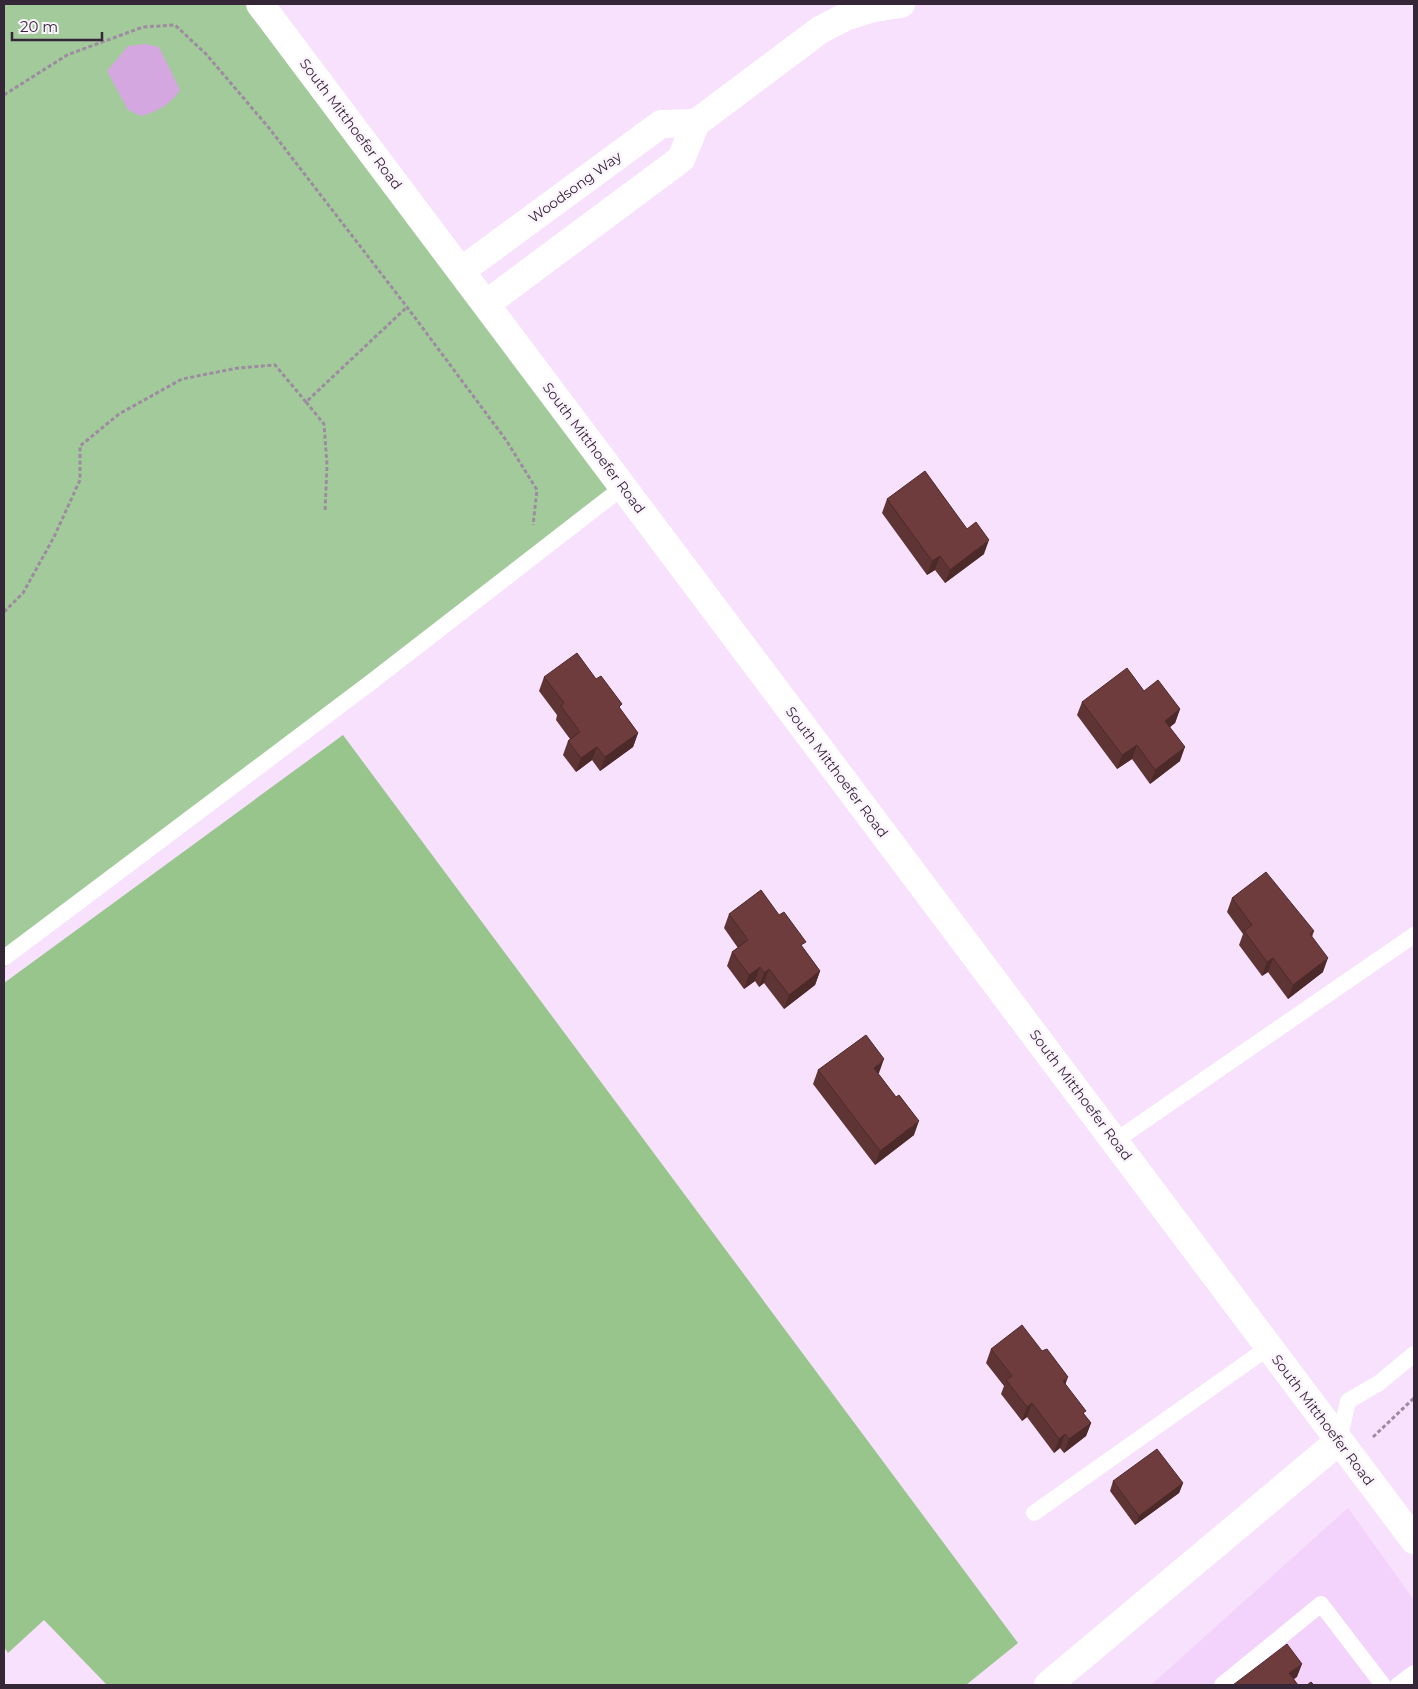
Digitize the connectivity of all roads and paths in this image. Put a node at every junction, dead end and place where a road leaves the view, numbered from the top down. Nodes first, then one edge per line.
1 (260, 4) edge
2 (901, 4) edge
3 (4, 95) edge
4 (696, 123) junction
5 (461, 272) junction
6 (486, 304) junction
7 (407, 307) junction
8 (306, 402) junction
9 (623, 487) junction
10 (325, 512) dead end
11 (529, 560) junction
12 (4, 612) edge
13 (1414, 935) edge
14 (4, 958) edge
15 (1115, 1140) junction
16 (1268, 1347) junction
17 (1414, 1354) edge
18 (1339, 1441) junction
19 (1034, 1513) dead end
20 (1414, 1540) edge
21 (1414, 1673) edge
22 (1048, 1685) edge
23 (1222, 1685) edge
24 (1383, 1685) edge
25 (1398, 1685) edge

1 - 5 main road, South Mitthoefer Road
2 - 4 main road
3 - 7 path
4 - 5 main road, Woodsong Way
4 - 6 main road
5 - 6 main road, South Mitthoefer Road
6 - 9 main road, South Mitthoefer Road
7 - 8 path
7 - 11 path
8 - 10 path
8 - 12 path
9 - 11 lane
9 - 15 main road, South Mitthoefer Road
11 - 14 lane
13 - 15 lane
15 - 16 main road, South Mitthoefer Road
16 - 18 main road, South Mitthoefer Road
16 - 19 lane
17 - 18 lane
18 - 20 main road, South Mitthoefer Road
18 - 22 main road
21 - 25 lane
23 - 24 lane

